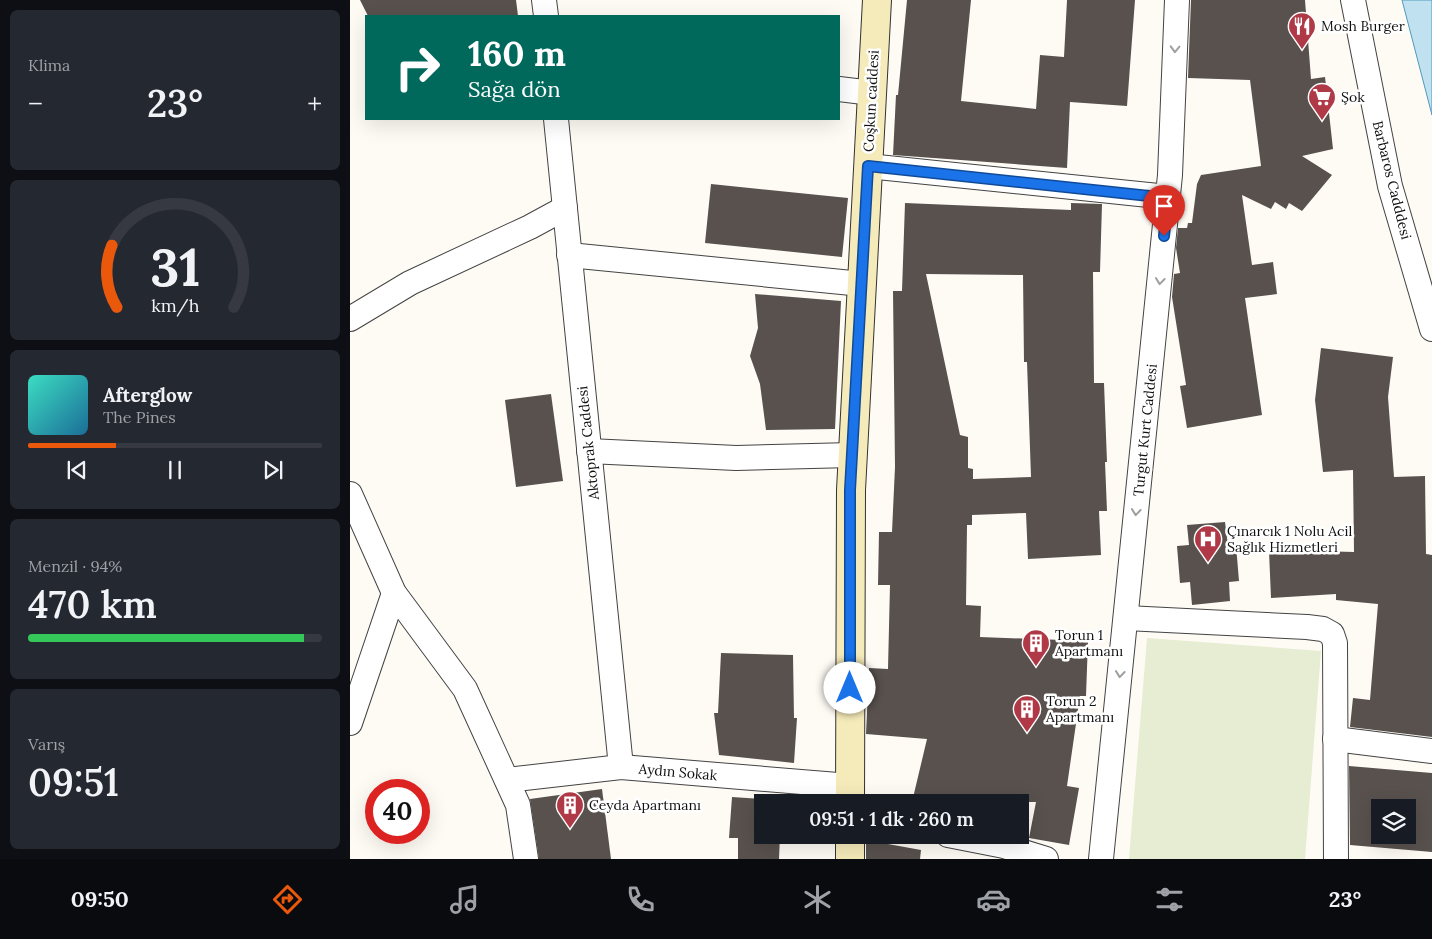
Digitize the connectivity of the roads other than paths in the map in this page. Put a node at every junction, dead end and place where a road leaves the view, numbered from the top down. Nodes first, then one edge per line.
1 (544, 0) edge
2 (877, 0) edge
3 (1177, 0) edge
4 (1353, 0) edge
5 (546, 15) edge
6 (840, 89) edge
7 (872, 93) junction
8 (556, 120) edge
9 (868, 166) junction
10 (1168, 198) junction
11 (564, 208) junction
12 (569, 255) junction
13 (862, 284) junction
14 (350, 320) edge
15 (1432, 329) edge
16 (589, 451) junction
17 (852, 455) junction
18 (352, 502) edge
19 (394, 592) junction
20 (1126, 618) junction
21 (350, 723) edge
22 (1334, 739) junction
23 (1432, 752) edge
24 (620, 767) junction
25 (506, 780) junction
26 (850, 794) edge
27 (850, 844) edge
28 (994, 844) edge
29 (526, 859) edge
30 (850, 859) edge
31 (1046, 859) edge
32 (1102, 859) edge
33 (1336, 859) edge

1 - 5 street
2 - 7 street, Coşkun caddesi
3 -> 10 street, Turgut Kurt Caddesi
4 - 15 street, Barbaros Cadddesi
6 - 7 street
7 - 9 street, Coşkun caddesi
8 - 11 street, Aktoprak Caddesi
9 - 10 street
9 - 13 street, Coşkun caddesi
10 -> 20 street, Turgut Kurt Caddesi
11 - 12 street, Aktoprak Caddesi
11 - 14 street
12 - 13 street
12 - 16 street, Aktoprak Caddesi
13 - 17 street, Coşkun caddesi
16 - 17 street
16 - 24 street, Aktoprak Caddesi
17 - 26 street, Coşkun caddesi
18 - 19 street
19 - 21 street
19 - 25 street
20 - 22 street
20 -> 32 street, Turgut Kurt Caddesi
22 - 23 street
22 - 33 street
24 - 25 street, Aydın Sokak
24 - 26 street, Aydın Sokak
25 - 29 street
27 - 30 street
28 - 31 street

